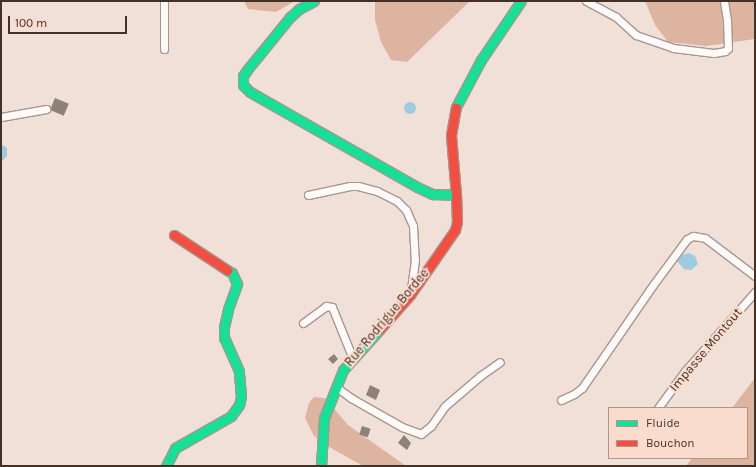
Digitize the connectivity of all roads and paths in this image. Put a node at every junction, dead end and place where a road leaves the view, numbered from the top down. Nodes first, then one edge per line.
1 (164, 1) edge
2 (314, 1) edge
3 (521, 1) edge
4 (586, 1) edge
5 (724, 1) edge
6 (164, 49) dead end
7 (46, 109) dead end
8 (1, 117) edge
9 (308, 195) dead end
10 (456, 195) junction
11 (174, 235) dead end
12 (755, 276) edge
13 (755, 292) edge
14 (410, 295) junction
15 (303, 323) dead end
16 (353, 359) junction
17 (500, 362) dead end
18 (336, 387) junction
19 (561, 400) dead end
20 (659, 407) edge
21 (166, 466) edge
22 (321, 466) edge

1 - 6 street
2 - 10 street
3 - 10 street, Rue Rodrigue Bordee
4 - 5 street
7 - 8 street
9 - 14 street
10 - 14 street, Rue Rodrigue Bordee
11 - 21 street
12 - 19 street
13 - 20 street, Impasse Montout
14 - 16 street, Rue Rodrigue Bordee
15 - 16 street
16 - 18 street, Rue Rodrigue Bordee
17 - 18 street
18 - 22 street, Rue Rodrigue Bordee

